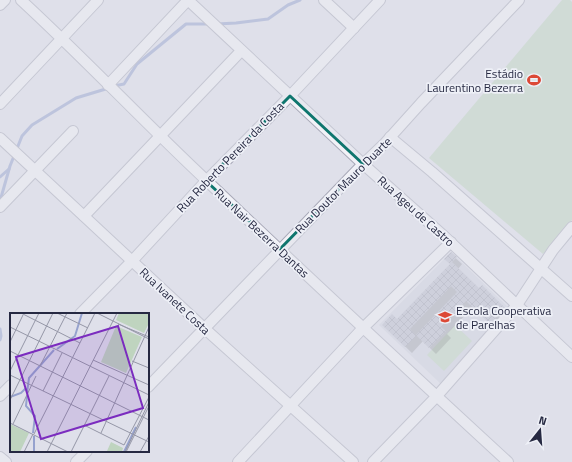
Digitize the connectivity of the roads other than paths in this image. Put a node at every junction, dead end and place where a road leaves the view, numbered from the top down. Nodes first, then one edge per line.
1 (5, 0) edge
2 (21, 0) edge
3 (98, 0) edge
4 (188, 0) edge
5 (324, 0) edge
6 (380, 0) edge
7 (519, 0) edge
8 (0, 5) edge
9 (354, 28) junction
10 (62, 38) junction
11 (241, 51) junction
12 (108, 85) junction
13 (290, 96) junction
14 (0, 104) edge
15 (73, 131) dead end
16 (160, 136) junction
17 (390, 137) junction
18 (0, 138) edge
19 (362, 164) junction
20 (35, 170) junction
21 (206, 181) junction
22 (0, 208) edge
23 (84, 216) junction
24 (572, 226) edge
25 (451, 242) junction
26 (280, 249) junction
27 (132, 261) junction
28 (540, 269) junction
29 (572, 296) edge
30 (517, 306) junction
31 (81, 313) edge
32 (204, 328) junction
33 (363, 328) junction
34 (572, 357) edge
35 (10, 386) edge
36 (149, 386) edge
37 (0, 396) edge
38 (436, 397) junction
39 (290, 405) junction
40 (86, 452) edge
41 (0, 457) edge
42 (242, 461) edge
43 (6, 462) edge
44 (76, 462) edge
45 (353, 462) edge
46 (374, 462) edge
47 (508, 462) edge

1 - 8 street
2 - 10 street, Rua Nair Bezerra Dantas
3 - 10 street
4 - 11 street, Rua Ageu de Castro
4 - 12 street
5 - 9 street
6 - 9 street, Rua Roberto Pereira da Costa
7 - 17 street, Rua Doutor Mauro Duarte
9 - 13 street, Rua Roberto Pereira da Costa
10 - 12 street, Rua Nair Bezerra Dantas
10 - 14 street
11 - 13 street, Rua Ageu de Castro
11 - 16 street
12 - 16 street, Rua Nair Bezerra Dantas
13 - 19 street, Rua Ageu de Castro
13 - 21 street, Rua Roberto Pereira da Costa
15 - 20 street
16 - 21 street, Rua Nair Bezerra Dantas
16 - 23 street
17 - 19 street, Rua Doutor Mauro Duarte
17 - 28 street
18 - 20 street, Rua Ivanete Costa
19 - 25 street, Rua Ageu de Castro
19 - 26 street, Rua Doutor Mauro Duarte
20 - 22 street
20 - 23 street, Rua Ivanete Costa
21 - 26 street, Rua Nair Bezerra Dantas
21 - 27 street, Rua Roberto Pereira da Costa
23 - 27 street, Rua Ivanete Costa
24 - 28 street
25 - 30 street, Rua Ageu de Castro
25 - 33 street
26 - 32 street, Rua Doutor Mauro Duarte
26 - 33 street, Rua Nair Bezerra Dantas
27 - 31 street, Rua Roberto Pereira da Costa
27 - 32 street, Rua Ivanete Costa
28 - 29 street
28 - 30 street
30 - 34 street, Rua Ageu de Castro
30 - 38 street
32 - 36 street, Rua Doutor Mauro Duarte
32 - 39 street, Rua Ivanete Costa
33 - 38 street, Rua Nair Bezerra Dantas
33 - 39 street
35 - 37 street
38 - 46 street
38 - 47 street, Rua Nair Bezerra Dantas
39 - 42 street
39 - 45 street, Rua Ivanete Costa
40 - 44 street
41 - 43 street

